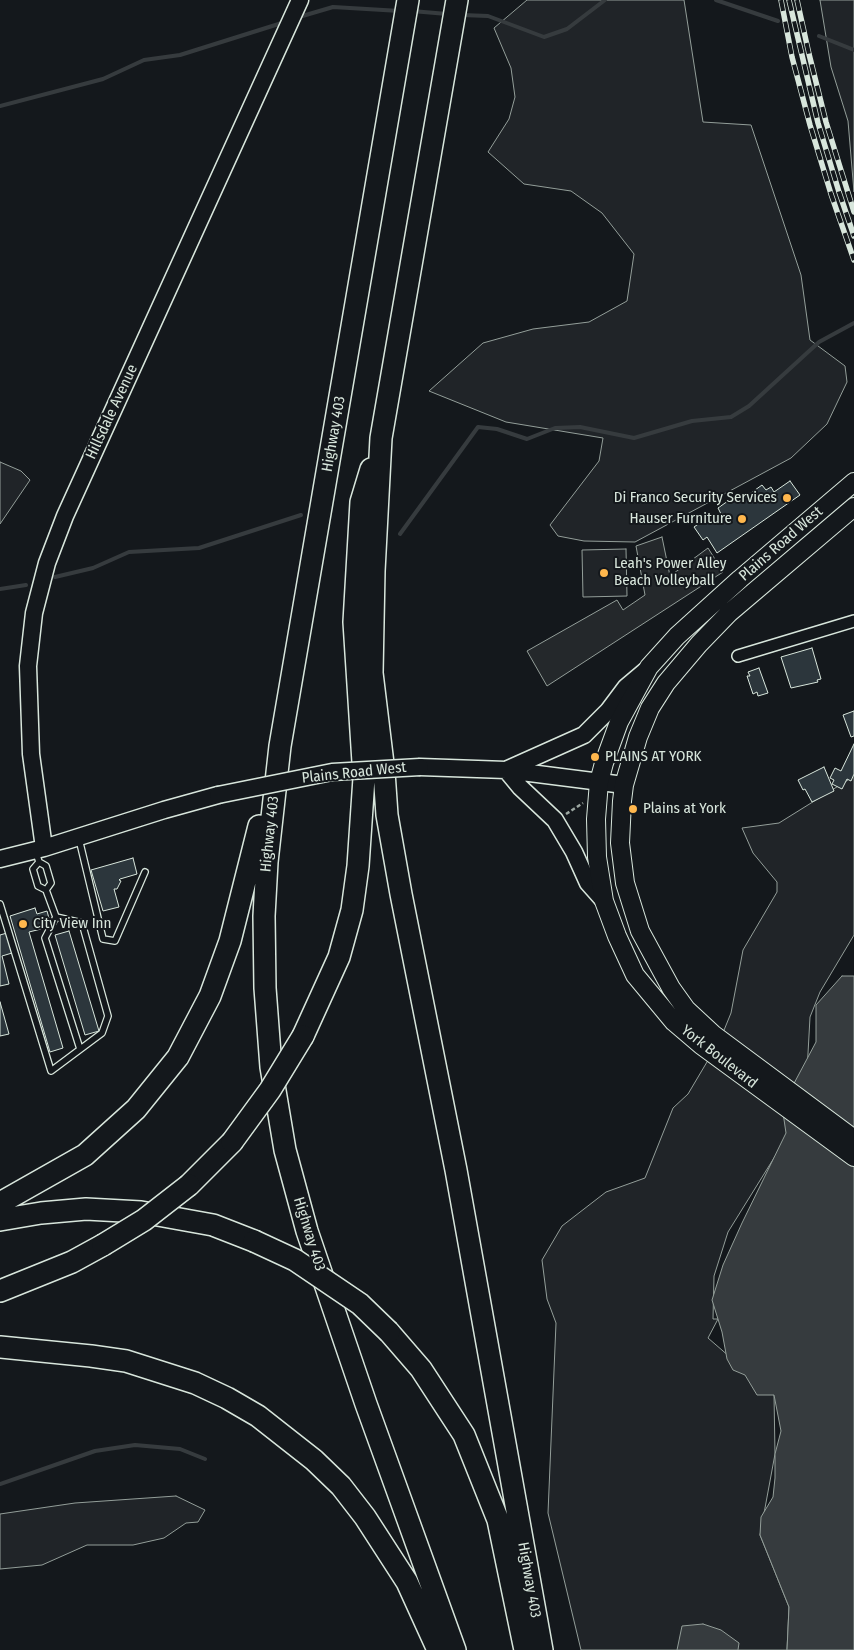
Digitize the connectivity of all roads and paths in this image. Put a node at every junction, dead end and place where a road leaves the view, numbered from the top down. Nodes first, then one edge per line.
1 (300, 0) edge
2 (408, 0) edge
3 (457, 0) edge
4 (381, 438) junction
5 (854, 482) edge
6 (854, 507) edge
7 (854, 621) edge
8 (738, 656) dead end
9 (649, 667) junction
10 (280, 746) junction
11 (506, 770) junction
12 (599, 782) junction
13 (624, 785) junction
14 (78, 837) junction
15 (39, 854) junction
16 (0, 859) edge
17 (145, 872) dead end
18 (46, 890) junction
19 (604, 901) junction
20 (0, 904) edge
21 (56, 917) junction
22 (708, 1040) junction
23 (80, 1049) junction
24 (854, 1139) edge
25 (854, 1157) edge
26 (0, 1203) edge
27 (0, 1220) edge
28 (0, 1291) edge
29 (0, 1347) edge
30 (438, 1650) edge
31 (455, 1650) edge
32 (525, 1650) edge
33 (542, 1650) edge

1 - 15 main road, Hillsdale Avenue
2 - 10 highway, Highway 403
3 - 4 highway, Highway 403
4 - 28 highway, bridge
4 - 33 highway, Highway 403
5 - 9 main road, Plains Road West
6 - 13 main road, Plains Road West
7 - 8 street
9 - 11 main road
9 - 12 main road, Plains Road West
10 - 26 highway
10 - 31 highway, Highway 403
11 - 12 main road, Plains Road West
11 - 14 main road, Plains Road West, bridge
11 - 19 main road
12 - 13 main road, Plains Road West
12 - 19 main road, York Boulevard
13 - 22 main road, York Boulevard
14 - 15 main road, Plains Road West
14 - 17 lane
15 - 16 main road, Plains Road West
15 - 18 lane
15 - 18 lane
18 - 21 lane
19 - 22 main road, York Boulevard
20 - 23 lane
21 - 23 lane
21 - 23 lane
22 - 24 main road, York Boulevard
22 - 25 main road, York Boulevard
27 - 32 highway, bridge
29 - 30 highway

